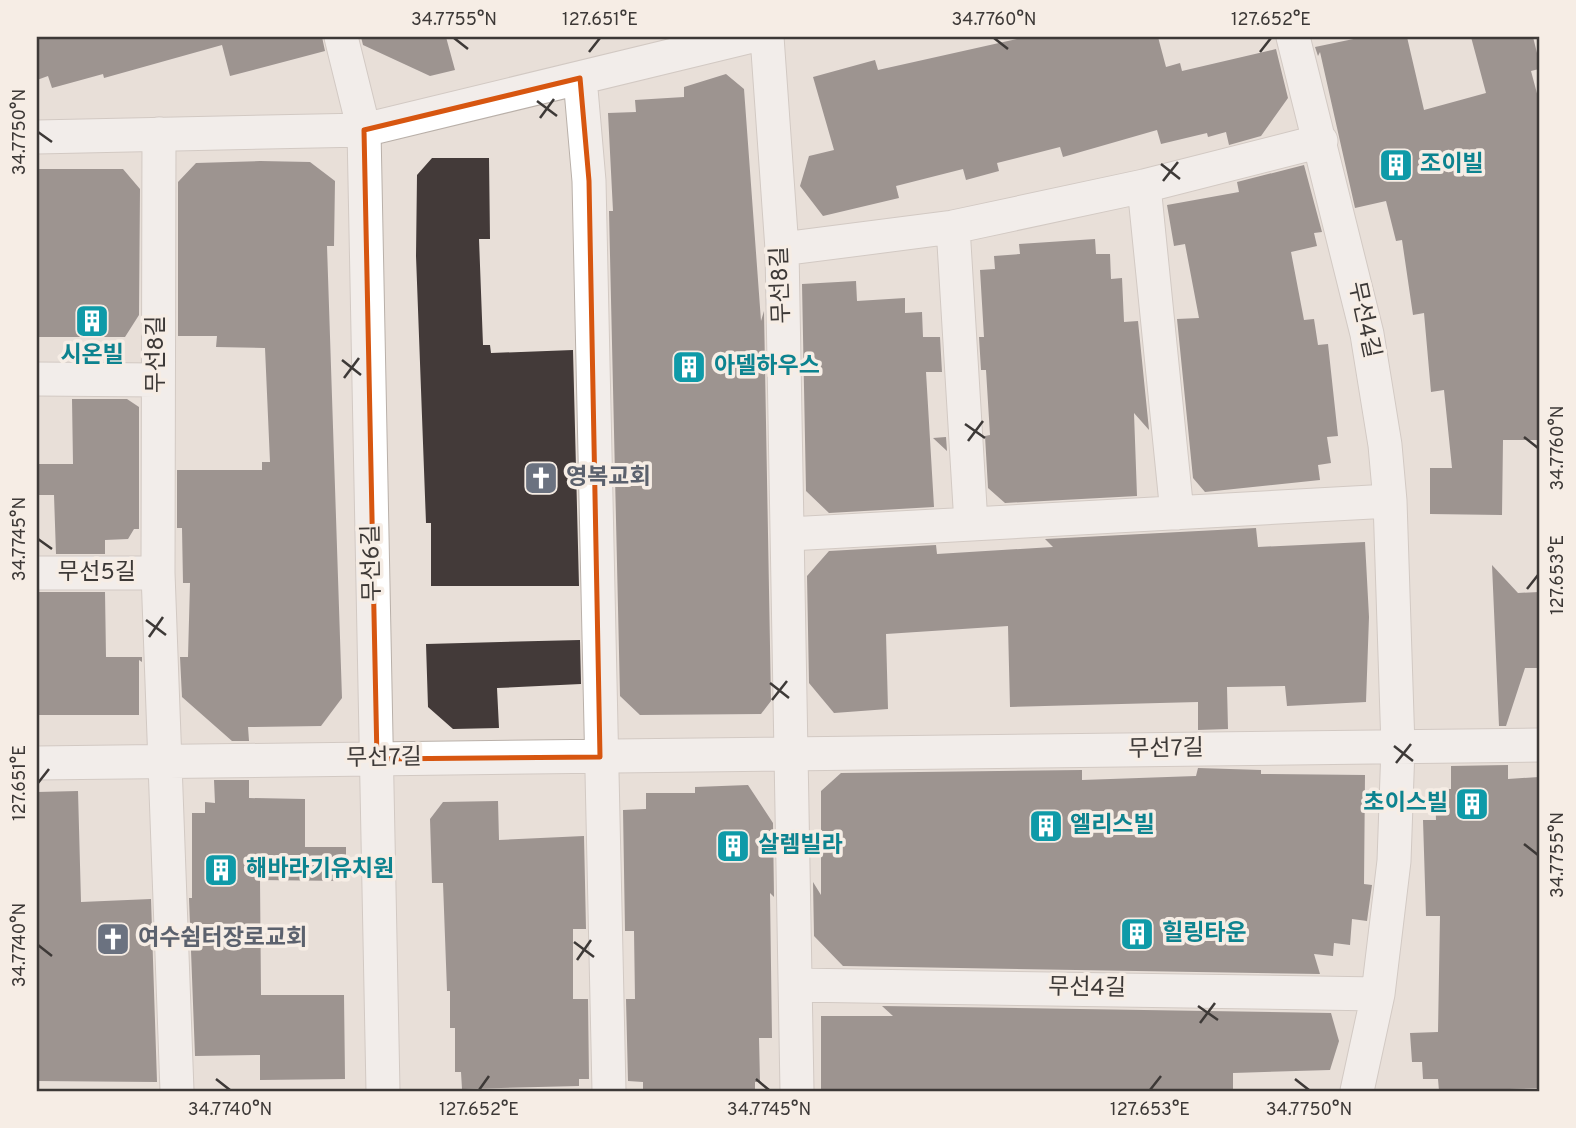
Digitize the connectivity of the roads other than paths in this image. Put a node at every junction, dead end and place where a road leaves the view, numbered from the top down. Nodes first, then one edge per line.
1 (341, 37) edge
2 (748, 37) edge
3 (767, 37) edge
4 (1293, 37) edge
5 (580, 78) junction
6 (364, 130) junction
7 (159, 134) junction
8 (37, 137) edge
9 (1321, 141) junction
10 (1144, 186) junction
11 (953, 226) junction
12 (782, 248) junction
13 (37, 379) edge
14 (157, 380) junction
15 (1390, 501) junction
16 (1177, 513) junction
17 (971, 524) junction
18 (789, 534) junction
19 (37, 573) edge
20 (158, 573) junction
21 (1539, 745) edge
22 (1398, 747) junction
23 (792, 754) junction
24 (600, 757) junction
25 (377, 759) junction
26 (167, 762) junction
27 (37, 763) edge
28 (796, 985) junction
29 (1378, 994) junction
30 (177, 1091) edge
31 (383, 1091) edge
32 (608, 1091) edge
33 (797, 1091) edge
34 (1357, 1091) edge

1 - 6 street, 무선6길
2 - 5 street
3 - 12 street, 무선8길
4 - 9 street, 무선4길
5 - 6 street
5 - 24 street
6 - 7 street
6 - 25 street, 무선6길
7 - 8 street
7 - 14 street, 무선8길
9 - 10 street
9 - 15 street, 무선4길
10 - 11 street
10 - 16 street
11 - 12 street
11 - 17 street
12 - 18 street, 무선8길
13 - 14 street
14 - 20 street, 무선8길
15 - 16 street
15 - 22 street, 무선4길
16 - 17 street
17 - 18 street
18 - 23 street
19 - 20 street, 무선5길
20 - 26 street
21 - 22 street, 무선7길
22 - 23 street, 무선7길
22 - 29 street, 무선4길
23 - 24 street, 무선7길
23 - 28 street
24 - 25 street, 무선7길
24 - 32 street
25 - 26 street, 무선7길
25 - 31 street, 무선6길
26 - 27 street, 무선7길
26 - 30 street
28 - 29 street, 무선4길
28 - 33 street
29 - 34 street, 무선4길

